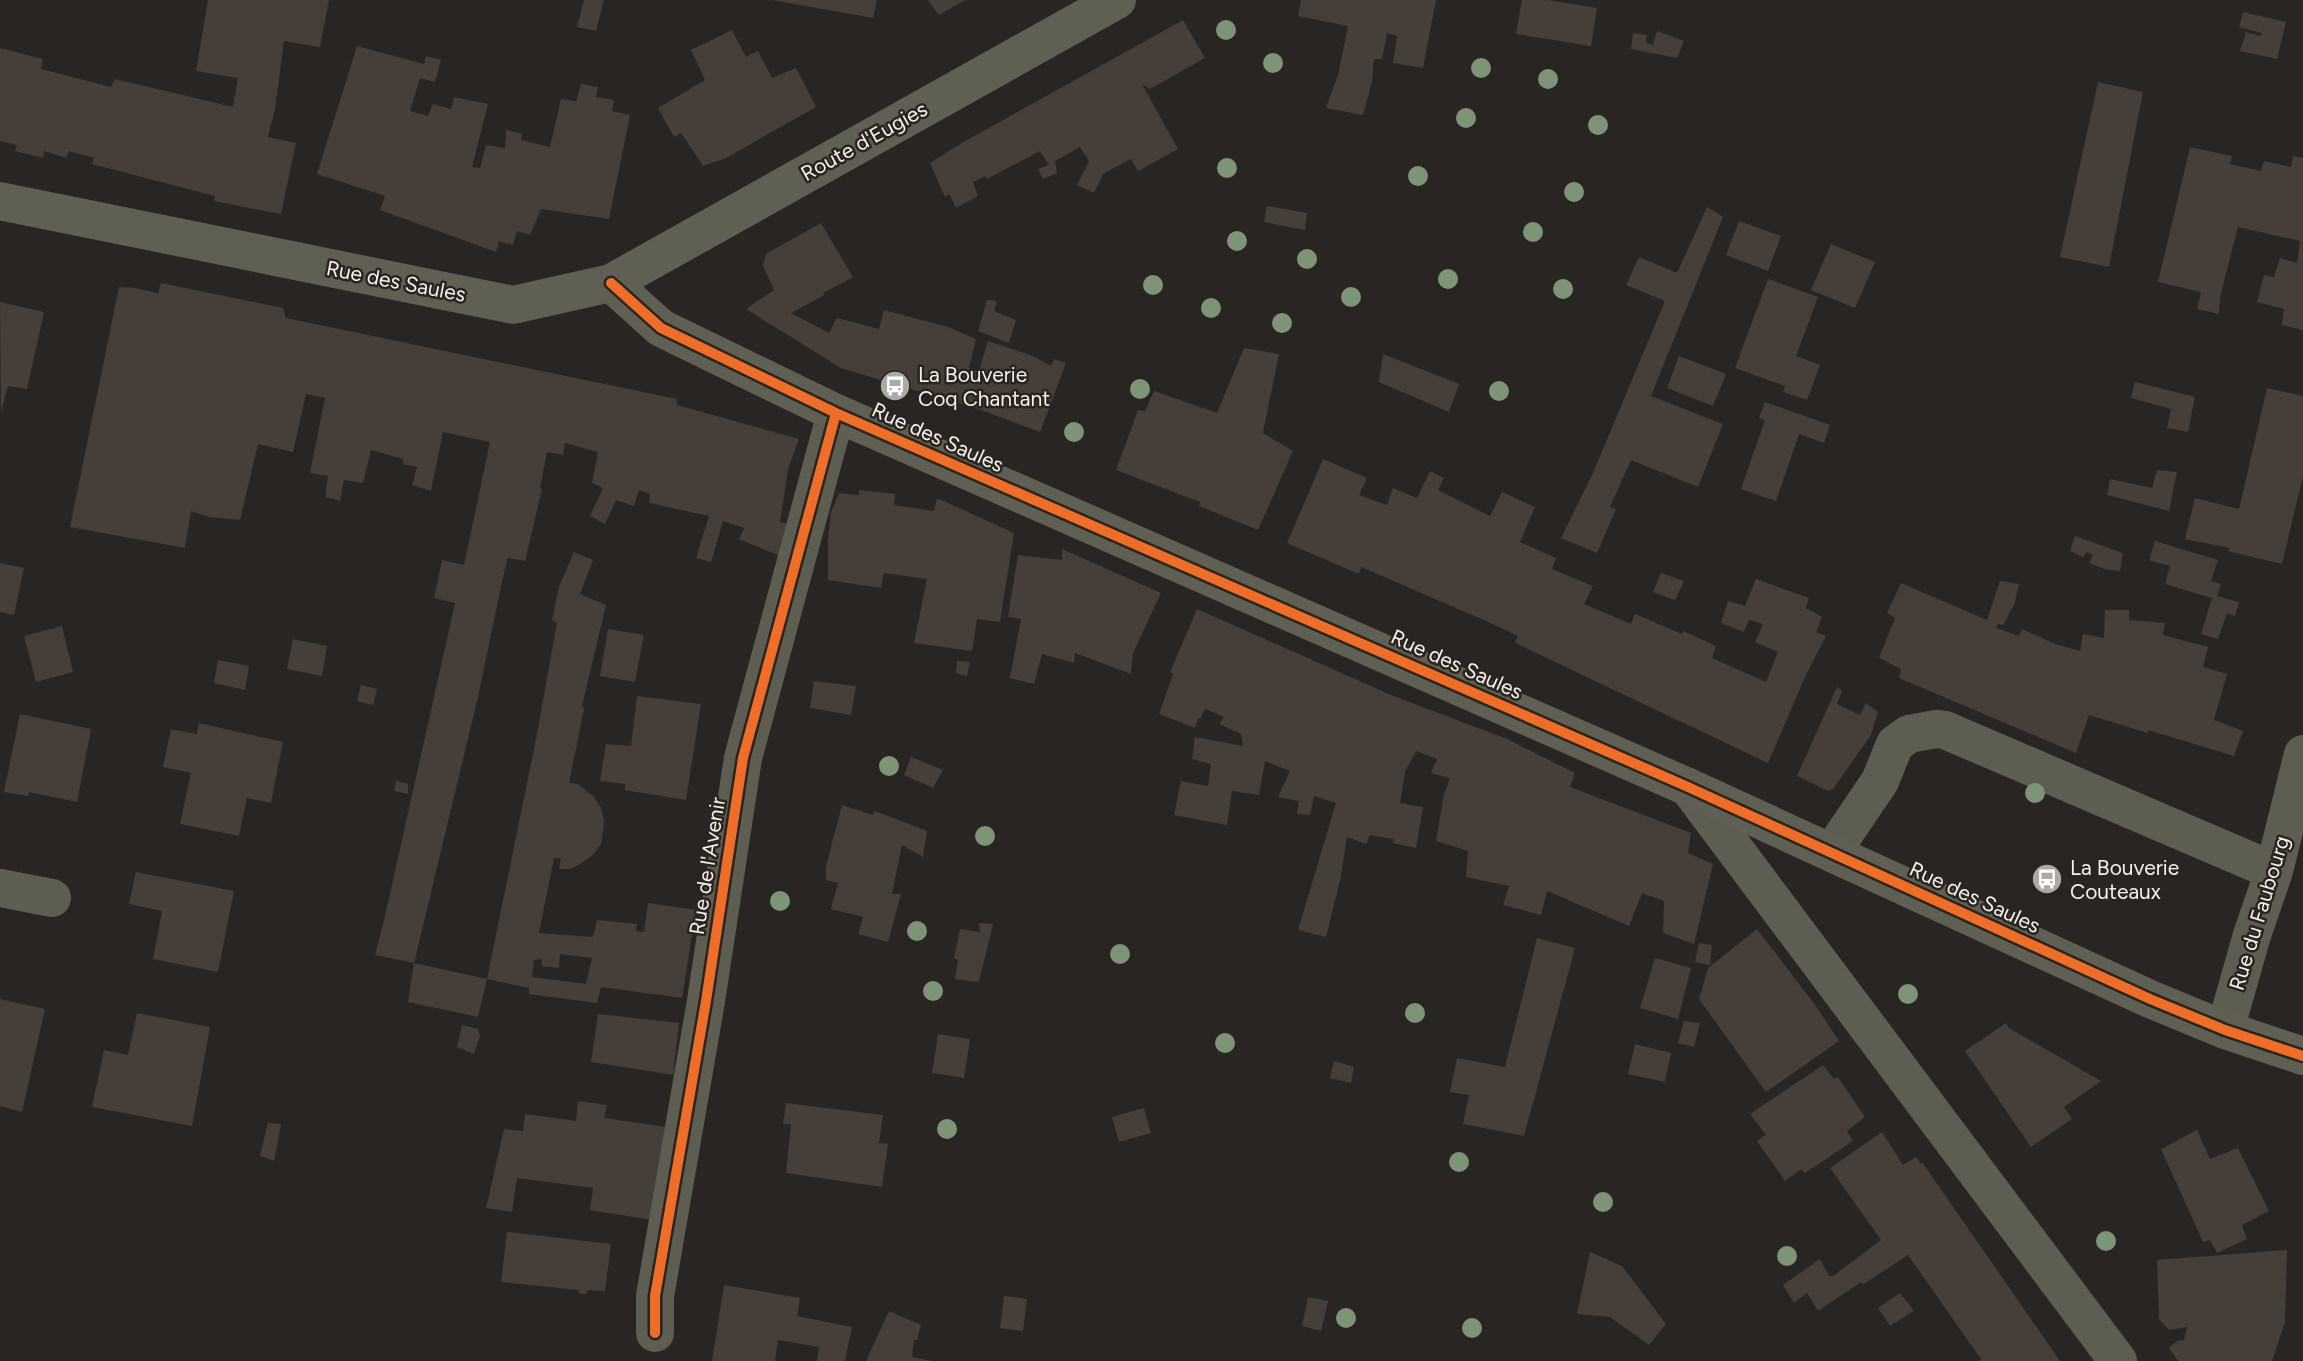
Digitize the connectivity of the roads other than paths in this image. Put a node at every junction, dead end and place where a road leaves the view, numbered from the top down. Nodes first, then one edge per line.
1 (1117, 0) edge
2 (0, 201) edge
3 (611, 283) junction
4 (836, 413) junction
5 (2303, 754) edge
6 (1688, 786) junction
7 (1832, 852) junction
8 (2274, 871) junction
9 (0, 888) edge
10 (52, 898) dead end
11 (2225, 1030) junction
12 (2303, 1056) edge
13 (655, 1333) dead end
14 (2118, 1361) edge

1 - 3 street, Route d'Eugies
2 - 3 street, Rue des Saules
3 - 4 street, Rue des Saules
4 - 6 street, Rue des Saules
4 - 13 street, Rue de l'Avenir
5 - 8 street, Rue du Faubourg
6 - 7 street, Rue des Saules
6 - 14 street, Rue des Saules
7 - 8 street
7 - 11 street, Rue des Saules
8 - 11 street, Rue du Faubourg
9 - 10 street
11 - 12 street, Rue des Saules

